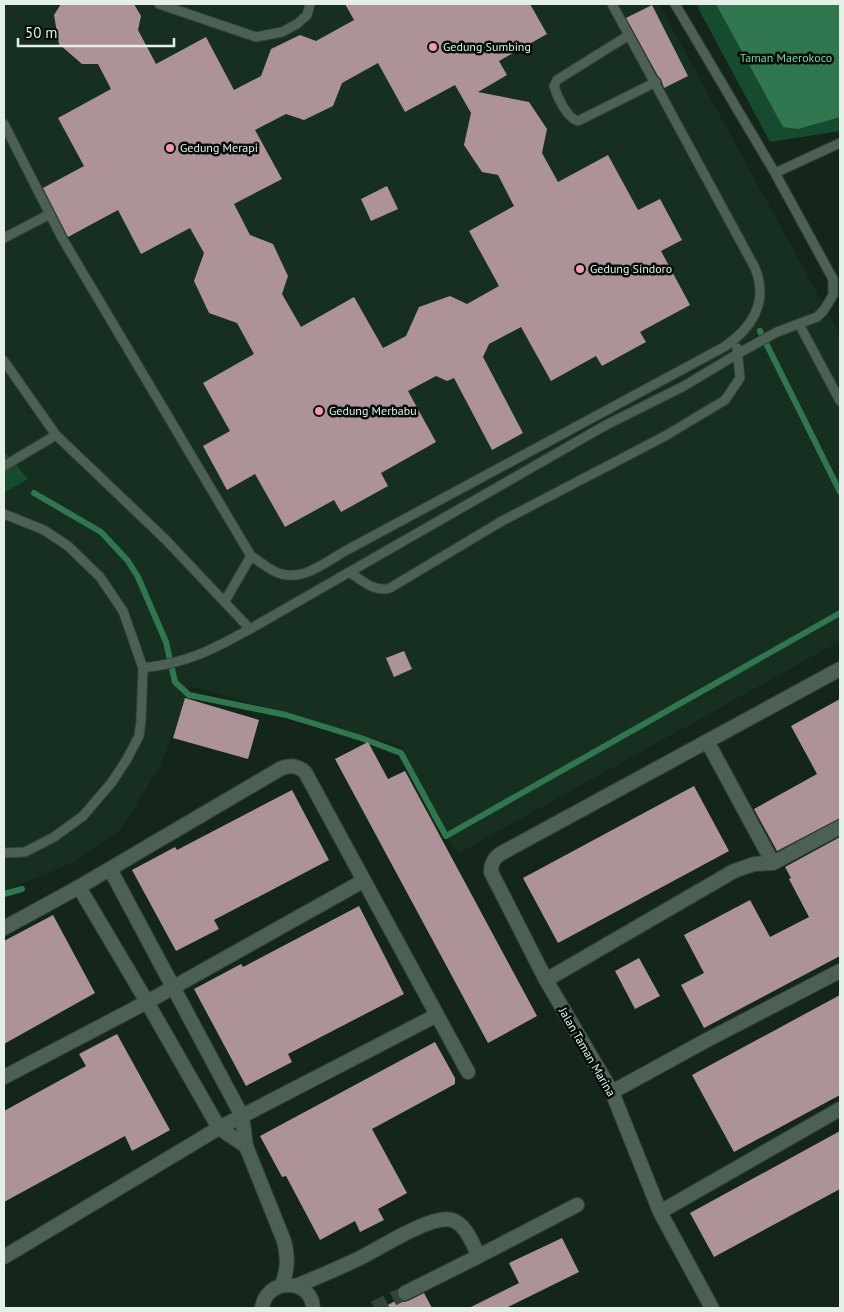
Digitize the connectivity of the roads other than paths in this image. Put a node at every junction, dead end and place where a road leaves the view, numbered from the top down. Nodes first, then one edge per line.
1 (159, 4) edge
2 (310, 4) edge
3 (612, 4) edge
4 (675, 4) edge
5 (629, 35) junction
6 (656, 82) junction
7 (4, 124) edge
8 (8, 141) edge
9 (840, 143) edge
10 (775, 173) junction
11 (50, 214) junction
12 (4, 238) edge
13 (799, 324) junction
14 (735, 340) junction
15 (739, 353) junction
16 (4, 361) edge
17 (840, 401) edge
18 (56, 434) junction
19 (4, 466) edge
20 (4, 514) edge
21 (251, 556) junction
22 (349, 572) junction
23 (225, 601) junction
24 (250, 629) junction
25 (143, 668) junction
26 (840, 669) edge
27 (707, 741) junction
28 (840, 827) edge
29 (4, 853) edge
30 (773, 863) junction
31 (110, 869) junction
32 (363, 881) junction
33 (79, 887) junction
34 (4, 928) edge
35 (840, 971) edge
36 (546, 980) junction
37 (174, 987) junction
38 (147, 1002) junction
39 (437, 1015) junction
40 (468, 1072) dead end
41 (4, 1076) edge
42 (612, 1092) junction
43 (840, 1109) edge
44 (242, 1116) junction
45 (218, 1128) junction
46 (246, 1146) junction
47 (577, 1205) dead end
48 (660, 1212) junction
49 (479, 1256) junction
50 (4, 1257) edge
51 (289, 1285) junction
52 (405, 1293) tunnel mouth
53 (260, 1308) edge
54 (313, 1308) edge
55 (712, 1308) edge

1 - 2 lane
3 - 5 lane
4 - 10 lane
5 - 6 lane
5 - 6 lane
6 - 14 lane
7 - 8 lane
8 - 11 lane
9 - 10 lane
10 - 13 lane
11 - 12 lane
11 - 21 lane
13 - 15 lane
13 - 17 lane
14 - 15 lane
14 - 21 lane
15 - 22 lane
15 - 22 lane
16 - 18 lane
18 - 19 lane
18 - 23 lane
20 - 25 lane
21 - 23 lane
22 - 24 lane
23 - 24 lane
24 - 25 lane
25 - 29 lane
26 - 27 street
27 - 30 street
27 - 36 street, Jalan Taman Marina
28 - 30 street
30 - 36 street
31 - 32 street
31 - 33 street
31 - 37 street
32 - 37 street
32 - 39 street
33 - 34 street
33 - 38 street
35 - 42 street
36 - 42 street, Jalan Taman Marina
37 - 38 street
37 - 44 street
38 - 41 street
38 - 45 street
39 - 40 street
39 - 44 street
42 - 48 street, Jalan Taman Marina
43 - 48 street
44 - 45 street
44 - 46 street
45 - 46 street
45 - 50 street
46 - 51 street
47 - 49 street
48 - 55 street, Jalan Taman Marina
49 - 51 street
49 - 52 street
51 - 53 street
51 - 54 street

